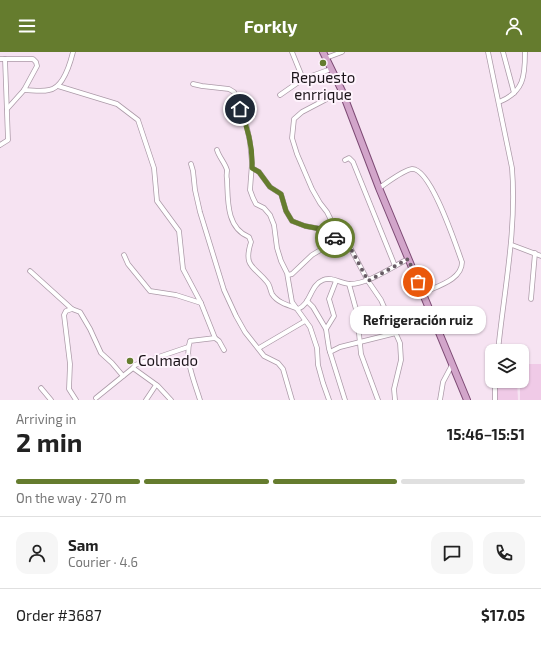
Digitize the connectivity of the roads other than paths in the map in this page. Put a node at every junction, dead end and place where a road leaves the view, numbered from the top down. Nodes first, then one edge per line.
1 (73, 52) edge
2 (292, 52) edge
3 (323, 52) edge
4 (342, 52) edge
5 (488, 52) edge
6 (503, 52) edge
7 (525, 52) edge
8 (326, 58) junction
9 (0, 59) edge
10 (5, 59) junction
11 (331, 69) junction
12 (303, 79) junction
13 (193, 84) dead end
14 (58, 86) junction
15 (24, 90) junction
16 (342, 91) junction
17 (514, 93) junction
18 (280, 95) dead end
19 (499, 102) junction
20 (7, 110) junction
21 (0, 145) edge
22 (217, 150) dead end
23 (345, 160) dead end
24 (191, 164) dead end
25 (252, 168) junction
26 (379, 188) junction
27 (344, 236) junction
28 (334, 237) junction
29 (512, 244) junction
30 (350, 247) junction
31 (535, 253) junction
32 (124, 255) dead end
33 (541, 256) edge
34 (408, 259) junction
35 (395, 266) junction
36 (30, 271) dead end
37 (288, 275) junction
38 (336, 281) junction
39 (368, 281) junction
40 (349, 284) junction
41 (423, 293) junction
42 (531, 298) dead end
43 (307, 301) junction
44 (201, 304) junction
45 (72, 308) junction
46 (298, 310) junction
47 (305, 321) junction
48 (326, 329) junction
49 (396, 334) junction
50 (215, 338) junction
51 (360, 342) junction
52 (499, 344) edge
53 (188, 347) junction
54 (258, 348) junction
55 (224, 350) dead end
56 (330, 352) junction
57 (452, 365) junction
58 (133, 368) junction
59 (123, 376) junction
60 (156, 385) junction
61 (41, 388) dead end
62 (495, 388) edge
63 (97, 399) edge
64 (51, 400) edge
65 (76, 400) edge
66 (146, 400) edge
67 (171, 400) edge
68 (200, 400) edge
69 (292, 400) edge
70 (329, 400) edge
71 (345, 400) edge
72 (378, 400) edge
73 (395, 400) edge
74 (440, 400) edge
75 (467, 400) edge
76 (495, 400) edge

1 - 14 street
2 - 12 street
3 - 8 main road
4 - 8 street
5 - 19 street
6 - 17 street
7 - 17 street
8 - 11 main road
9 - 10 street
10 - 15 street
10 - 20 street
11 - 12 street
11 - 16 main road
12 - 18 street
13 - 25 street
14 - 15 street
14 - 44 street
15 - 20 street
16 - 26 main road
16 - 27 street
17 - 19 street
19 - 29 street
20 - 21 street
22 - 46 street
23 - 35 street
24 - 54 street
25 - 28 street
25 - 37 street
26 - 34 main road
26 - 41 street
27 - 28 street
27 - 30 street
28 - 30 street
28 - 37 street
29 - 31 street
29 - 52 street
30 - 39 street
31 - 33 street
31 - 42 street
32 - 44 street
34 - 35 street
34 - 41 main road
35 - 39 street
36 - 45 street
37 - 46 street
38 - 40 street
38 - 43 street
38 - 48 street
39 - 40 street
39 - 49 street
40 - 51 street
41 - 57 main road
43 - 46 street
43 - 48 street
44 - 50 street
45 - 59 street
45 - 65 street
46 - 47 street
47 - 54 street
47 - 70 street
48 - 56 street
49 - 51 street
49 - 73 street
50 - 53 street
50 - 55 street
51 - 56 street
51 - 72 street
53 - 58 street
53 - 68 street
54 - 69 street
56 - 71 street
57 - 74 street
57 - 75 main road
58 - 59 street
58 - 60 street
59 - 63 street
60 - 66 street
60 - 67 street
61 - 64 street
62 - 76 street

